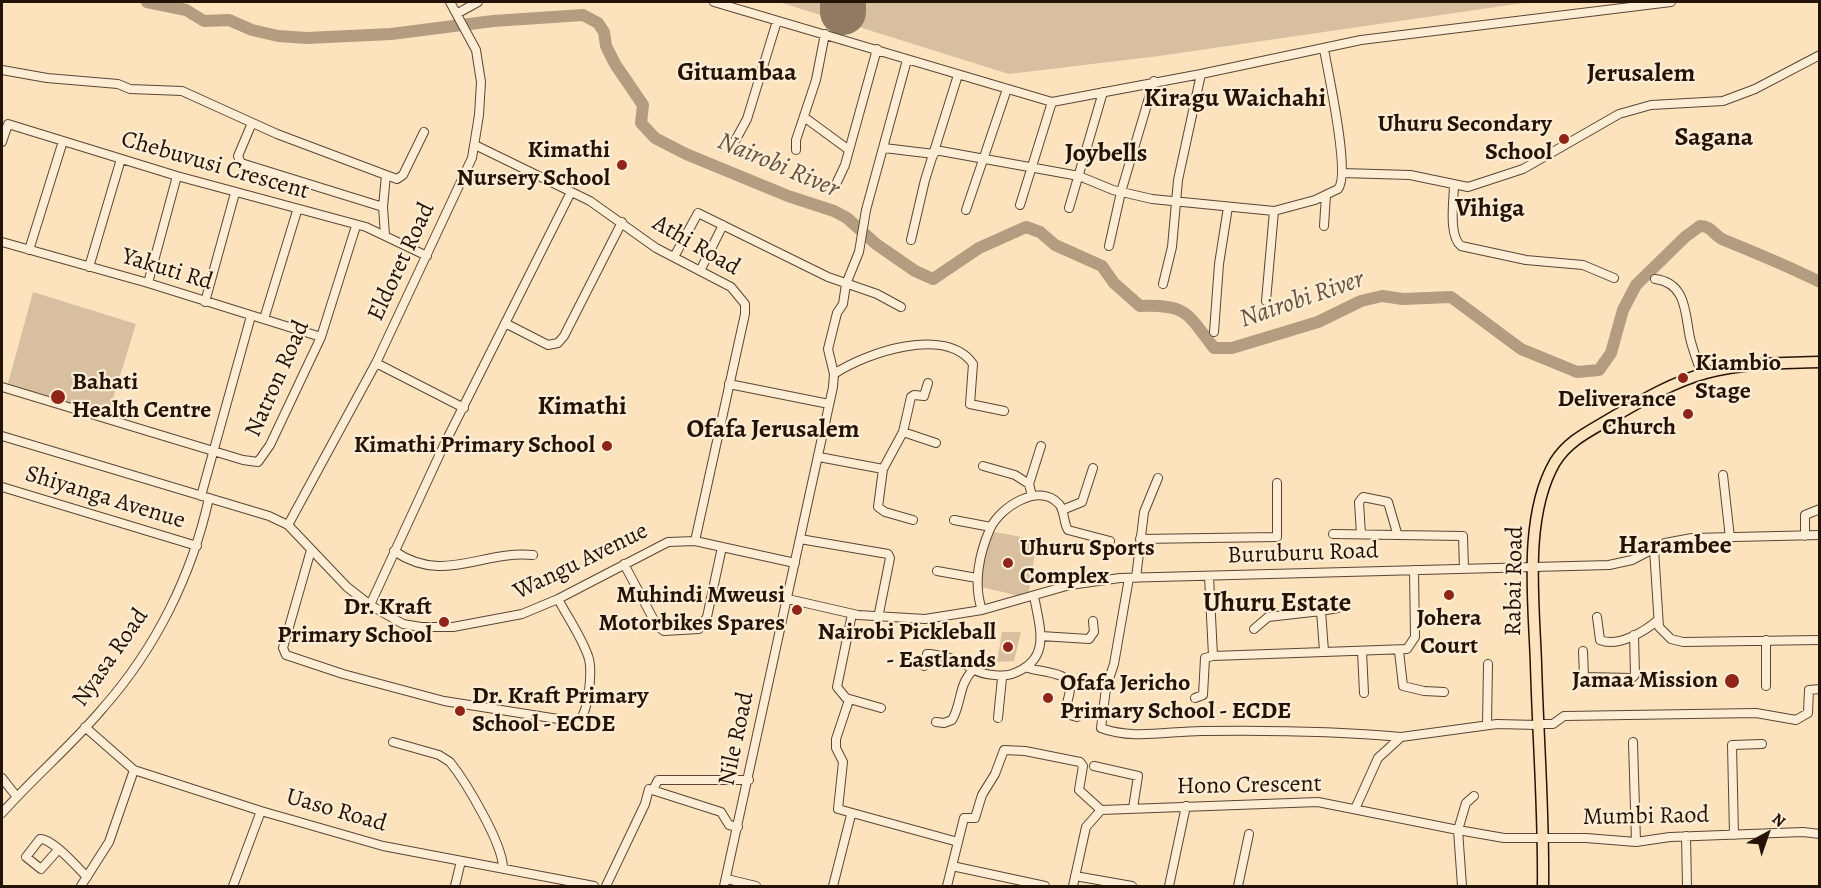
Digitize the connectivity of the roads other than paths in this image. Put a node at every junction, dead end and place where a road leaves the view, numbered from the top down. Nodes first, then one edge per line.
1 (450, 2) edge
2 (478, 2) edge
3 (714, 2) edge
4 (1671, 2) edge
5 (459, 15) junction
6 (777, 21) junction
7 (825, 34) junction
8 (877, 49) junction
9 (1324, 49) junction
10 (1820, 55) edge
11 (907, 60) junction
12 (2, 70) edge
13 (1202, 74) junction
14 (958, 75) junction
15 (1154, 81) junction
16 (1007, 89) junction
17 (1103, 92) junction
18 (1052, 102) junction
19 (804, 117) junction
20 (5, 122) edge
21 (252, 123) junction
22 (424, 132) dead end
23 (63, 141) junction
24 (735, 141) dead end
25 (2, 142) edge
26 (475, 145) junction
27 (884, 148) junction
28 (796, 150) dead end
29 (849, 150) junction
30 (934, 152) junction
31 (120, 159) junction
32 (982, 160) junction
33 (1032, 168) junction
34 (1342, 172) junction
35 (386, 175) junction
36 (177, 176) junction
37 (1079, 176) junction
38 (837, 182) dead end
39 (1454, 184) junction
40 (571, 192) junction
41 (1121, 192) junction
42 (236, 193) junction
43 (1326, 195) junction
44 (1176, 202) junction
45 (1020, 205) dead end
46 (382, 207) junction
47 (1228, 207) junction
48 (1069, 208) dead end
49 (966, 210) dead end
50 (297, 211) junction
51 (1274, 211) junction
52 (622, 222) junction
53 (723, 225) junction
54 (356, 226) junction
55 (1324, 226) dead end
56 (385, 235) junction
57 (910, 240) dead end
58 (2, 242) edge
59 (1108, 246) dead end
60 (29, 250) junction
61 (427, 256) junction
62 (674, 258) junction
63 (89, 267) junction
64 (700, 271) junction
65 (1614, 278) dead end
66 (1655, 279) dead end
67 (147, 283) junction
68 (846, 284) junction
69 (1163, 285) dead end
70 (1266, 301) dead end
71 (205, 302) junction
72 (901, 307) dead end
73 (251, 316) junction
74 (264, 319) junction
75 (505, 323) junction
76 (1214, 332) dead end
77 (321, 338) junction
78 (1820, 362) edge
79 (376, 363) junction
80 (834, 375) junction
81 (1702, 375) junction
82 (928, 383) dead end
83 (729, 384) junction
84 (2, 387) edge
85 (829, 404) junction
86 (464, 408) junction
87 (1004, 411) dead end
88 (903, 432) junction
89 (2, 436) edge
90 (936, 442) dead end
91 (1041, 446) dead end
92 (213, 450) junction
93 (819, 457) junction
94 (983, 466) dead end
95 (1093, 468) dead end
96 (883, 469) junction
97 (1723, 475) dead end
98 (1158, 478) dead end
99 (1277, 483) dead end
100 (1029, 484) junction
101 (2, 487) edge
102 (1032, 496) junction
103 (205, 497) junction
104 (1820, 509) edge
105 (1062, 510) junction
106 (913, 520) dead end
107 (954, 520) dead end
108 (288, 525) junction
109 (991, 527) junction
110 (1397, 533) junction
111 (1333, 534) dead end
112 (1361, 534) junction
113 (1805, 536) junction
114 (1820, 536) edge
115 (1730, 538) junction
116 (800, 539) junction
117 (1140, 539) junction
118 (695, 541) junction
119 (1110, 541) dead end
120 (197, 546) junction
121 (722, 547) junction
122 (1654, 549) junction
123 (311, 550) junction
124 (394, 551) junction
125 (533, 555) dead end
126 (795, 563) junction
127 (624, 564) junction
128 (1533, 568) junction
129 (1464, 569) junction
130 (1414, 570) junction
131 (938, 571) dead end
132 (1209, 576) junction
133 (977, 578) junction
134 (1132, 578) junction
135 (1034, 596) junction
136 (558, 599) junction
137 (788, 599) junction
138 (370, 605) junction
139 (1338, 609) dead end
140 (982, 610) junction
141 (1321, 611) junction
142 (852, 614) junction
143 (1597, 617) dead end
144 (878, 618) junction
145 (1658, 620) junction
146 (1093, 621) dead end
147 (1254, 629) dead end
148 (1634, 635) junction
149 (1041, 636) junction
150 (1766, 640) junction
151 (1820, 640) edge
152 (1324, 651) junction
153 (1362, 651) junction
154 (1399, 651) junction
155 (1583, 651) dead end
156 (1213, 656) junction
157 (1488, 664) dead end
158 (924, 666) dead end
159 (1028, 668) junction
160 (973, 670) junction
161 (1002, 678) junction
162 (1766, 686) dead end
163 (1820, 689) edge
164 (1444, 692) dead end
165 (1364, 693) dead end
166 (1195, 698) dead end
167 (849, 700) junction
168 (881, 708) dead end
169 (1077, 717) dead end
170 (998, 718) dead end
171 (936, 722) dead end
172 (1487, 725) junction
173 (1538, 725) junction
174 (85, 728) junction
175 (1401, 736) junction
176 (393, 741) dead end
177 (1633, 742) dead end
178 (1762, 744) dead end
179 (1094, 766) dead end
180 (134, 771) junction
181 (2, 778) edge
182 (749, 780) junction
183 (653, 790) junction
184 (1474, 796) dead end
185 (17, 797) junction
186 (1186, 806) junction
187 (1133, 808) junction
188 (1355, 809) junction
189 (1101, 810) junction
190 (261, 811) junction
191 (2, 813) edge
192 (851, 814) junction
193 (738, 827) junction
194 (1458, 830) junction
195 (1249, 834) dead end
196 (1820, 834) edge
197 (1734, 835) junction
198 (1686, 836) junction
199 (1544, 839) junction
200 (958, 842) junction
201 (1636, 842) junction
202 (58, 850) dead end
203 (461, 861) junction
204 (952, 866) junction
205 (503, 868) junction
206 (1075, 876) junction
207 (87, 877) junction
208 (725, 883) edge
209 (81, 886) edge
210 (233, 886) edge
211 (455, 886) edge
212 (591, 886) edge
213 (606, 886) edge
214 (756, 886) edge
215 (832, 886) edge
216 (948, 886) edge
217 (1046, 886) edge
218 (1072, 886) edge
219 (1132, 886) edge
220 (1169, 886) edge
221 (1238, 886) edge
222 (1462, 886) edge
223 (1543, 886) edge
224 (1687, 886) edge

1 - 5 street, Eldoret Road
2 - 5 street
3 - 6 street
4 - 9 street
5 - 26 street, Eldoret Road
6 - 7 street
6 - 24 street
7 - 8 street
7 - 19 street
8 - 11 street
8 - 29 street
9 - 13 street
9 - 34 street
10 - 39 street
11 - 14 street
11 - 27 street, Nile Road
12 - 21 street
13 - 15 street
13 - 44 street
14 - 16 street
14 - 30 street
15 - 17 street
15 - 41 street
16 - 18 street
16 - 32 street
17 - 18 street
17 - 37 street
18 - 33 street
19 - 28 street
19 - 29 street
20 - 23 street, Chebuvusi Crescent
20 - 25 street, Chebuvusi Crescent
21 - 35 street
21 - 46 street
22 - 35 street
23 - 31 street, Chebuvusi Crescent
23 - 60 street
26 - 40 street, Athi Road
26 - 61 street, Eldoret Road
27 - 30 street
27 - 68 street, Nile Road
29 - 38 street
30 - 32 street
30 - 57 street
31 - 36 street, Chebuvusi Crescent
31 - 63 street
32 - 33 street
32 - 49 street
33 - 37 street
33 - 45 street
34 - 39 street
34 - 43 street
35 - 46 street
36 - 42 street, Chebuvusi Crescent
36 - 67 street
37 - 41 street
37 - 48 street
39 - 65 street
40 - 52 street, Athi Road
40 - 75 street
41 - 44 street
41 - 59 street
42 - 50 street, Chebuvusi Crescent
42 - 71 street
43 - 51 street
43 - 55 street
44 - 47 street
44 - 69 street
46 - 56 street
47 - 51 street
47 - 76 street
50 - 54 street, Chebuvusi Crescent
50 - 74 street
51 - 70 street
52 - 62 street, Athi Road
52 - 75 street
53 - 62 street
53 - 64 street
53 - 68 street
54 - 56 street, Chebuvusi Crescent
54 - 77 street, Natron Road
56 - 61 street, Chebuvusi Crescent
58 - 60 street, Yakuti Rd
60 - 63 street, Yakuti Rd
61 - 79 street, Eldoret Road
62 - 64 street, Athi Road
63 - 67 street, Yakuti Rd
64 - 83 street, Athi Road
66 - 81 street
67 - 71 street, Yakuti Rd
68 - 72 street
68 - 80 street, Nile Road
71 - 73 street, Yakuti Rd
73 - 74 street, Yakuti Rd
73 - 92 street, Nyasa Road
74 - 77 street, Yakuti Rd
75 - 86 street
77 - 92 street, Natron Road
78 - 81 main road, Rabai Road
79 - 86 street
79 - 108 street, Eldoret Road
80 - 85 street, Nile Road
80 - 87 street
81 - 128 main road, Rabai Road
82 - 88 street
83 - 85 street
83 - 118 street, Athi Road
84 - 92 street, Natron Road
85 - 93 street, Nile Road
86 - 124 street
88 - 90 street
88 - 96 street
89 - 103 street, Wangu Avenue
91 - 100 street
92 - 103 street, Nyasa Road
93 - 96 street
93 - 116 street, Nile Road
94 - 100 street
95 - 105 street
96 - 106 street
97 - 115 street
98 - 117 street
99 - 117 street
100 - 102 street
101 - 120 street, Shiyanga Avenue
102 - 105 street
102 - 109 street
103 - 108 street, Wangu Avenue
103 - 120 street, Nyasa Road
104 - 113 street
105 - 119 street
107 - 109 street
108 - 123 street, Wangu Avenue
109 - 133 street
110 - 112 street
110 - 112 street
110 - 129 street
111 - 112 street
113 - 114 street, Buruburu Road
113 - 115 street, Buruburu Road
115 - 122 street, Buruburu Road
116 - 126 street, Nile Road
116 - 144 street
117 - 134 street
118 - 121 street, Wangu Avenue
118 - 127 street, Wangu Avenue
120 - 174 street, Nyasa Road
121 - 126 street, Wangu Avenue
121 - 127 street
122 - 128 street, Buruburu Road
122 - 145 street
123 - 136 street
123 - 138 street, Wangu Avenue
124 - 125 street
124 - 138 street
126 - 137 street, Nile Road
127 - 136 street, Wangu Avenue
128 - 129 street, Buruburu Road
128 - 173 main road, Rabai Road
129 - 130 street, Buruburu Road
130 - 132 street, Buruburu Road
130 - 154 street
131 - 133 street
132 - 134 street, Buruburu Road
132 - 156 street
133 - 140 street
134 - 135 street, Buruburu Road
134 - 175 street
135 - 140 street, Buruburu Road
135 - 149 street
136 - 138 street, Wangu Avenue
137 - 142 street, Buruburu Road
137 - 182 street, Nile Road
139 - 141 street
140 - 144 street, Buruburu Road
141 - 147 street
141 - 152 street
142 - 144 street, Buruburu Road
142 - 167 street
143 - 148 street
145 - 148 street
145 - 150 street
146 - 149 street
148 - 155 street
149 - 159 street
150 - 151 street
150 - 162 street
152 - 153 street
152 - 156 street
153 - 154 street
153 - 165 street
154 - 164 street
156 - 166 street
157 - 172 street
158 - 160 street
159 - 161 street
159 - 169 street
160 - 161 street
160 - 171 street
161 - 170 street
163 - 173 street
167 - 168 street
167 - 192 street
172 - 173 street
172 - 175 street
173 - 199 main road, Rabai Road
174 - 180 street, Uaso Road
174 - 185 street, Nyasa Road
175 - 188 street
176 - 205 street
177 - 201 street
178 - 197 street
179 - 187 street
180 - 190 street, Uaso Road
180 - 207 street
181 - 185 street
182 - 183 street
182 - 193 street, Nile Road
183 - 193 street
183 - 213 street
184 - 194 street
185 - 191 street, Nyasa Road
186 - 187 street, Hono Crescent
186 - 188 street, Hono Crescent
186 - 220 street
187 - 189 street, Hono Crescent
188 - 194 street, Hono Crescent
189 - 200 street
189 - 206 street
190 - 203 street, Uaso Road
190 - 210 street
192 - 200 street
192 - 215 street
193 - 208 street, Nile Road
194 - 199 street, Hono Crescent
194 - 222 street
195 - 221 street
196 - 197 street, Mumbi Raod
197 - 198 street, Mumbi Raod
198 - 201 street, Mumbi Raod
198 - 224 street
199 - 201 street, Mumbi Raod
199 - 223 main road, Rabai Road
200 - 204 street
202 - 207 street
203 - 205 street, Uaso Road
203 - 211 street
204 - 216 street
204 - 217 street
205 - 212 street, Uaso Road
206 - 218 street
206 - 219 street
207 - 209 street
208 - 214 street

